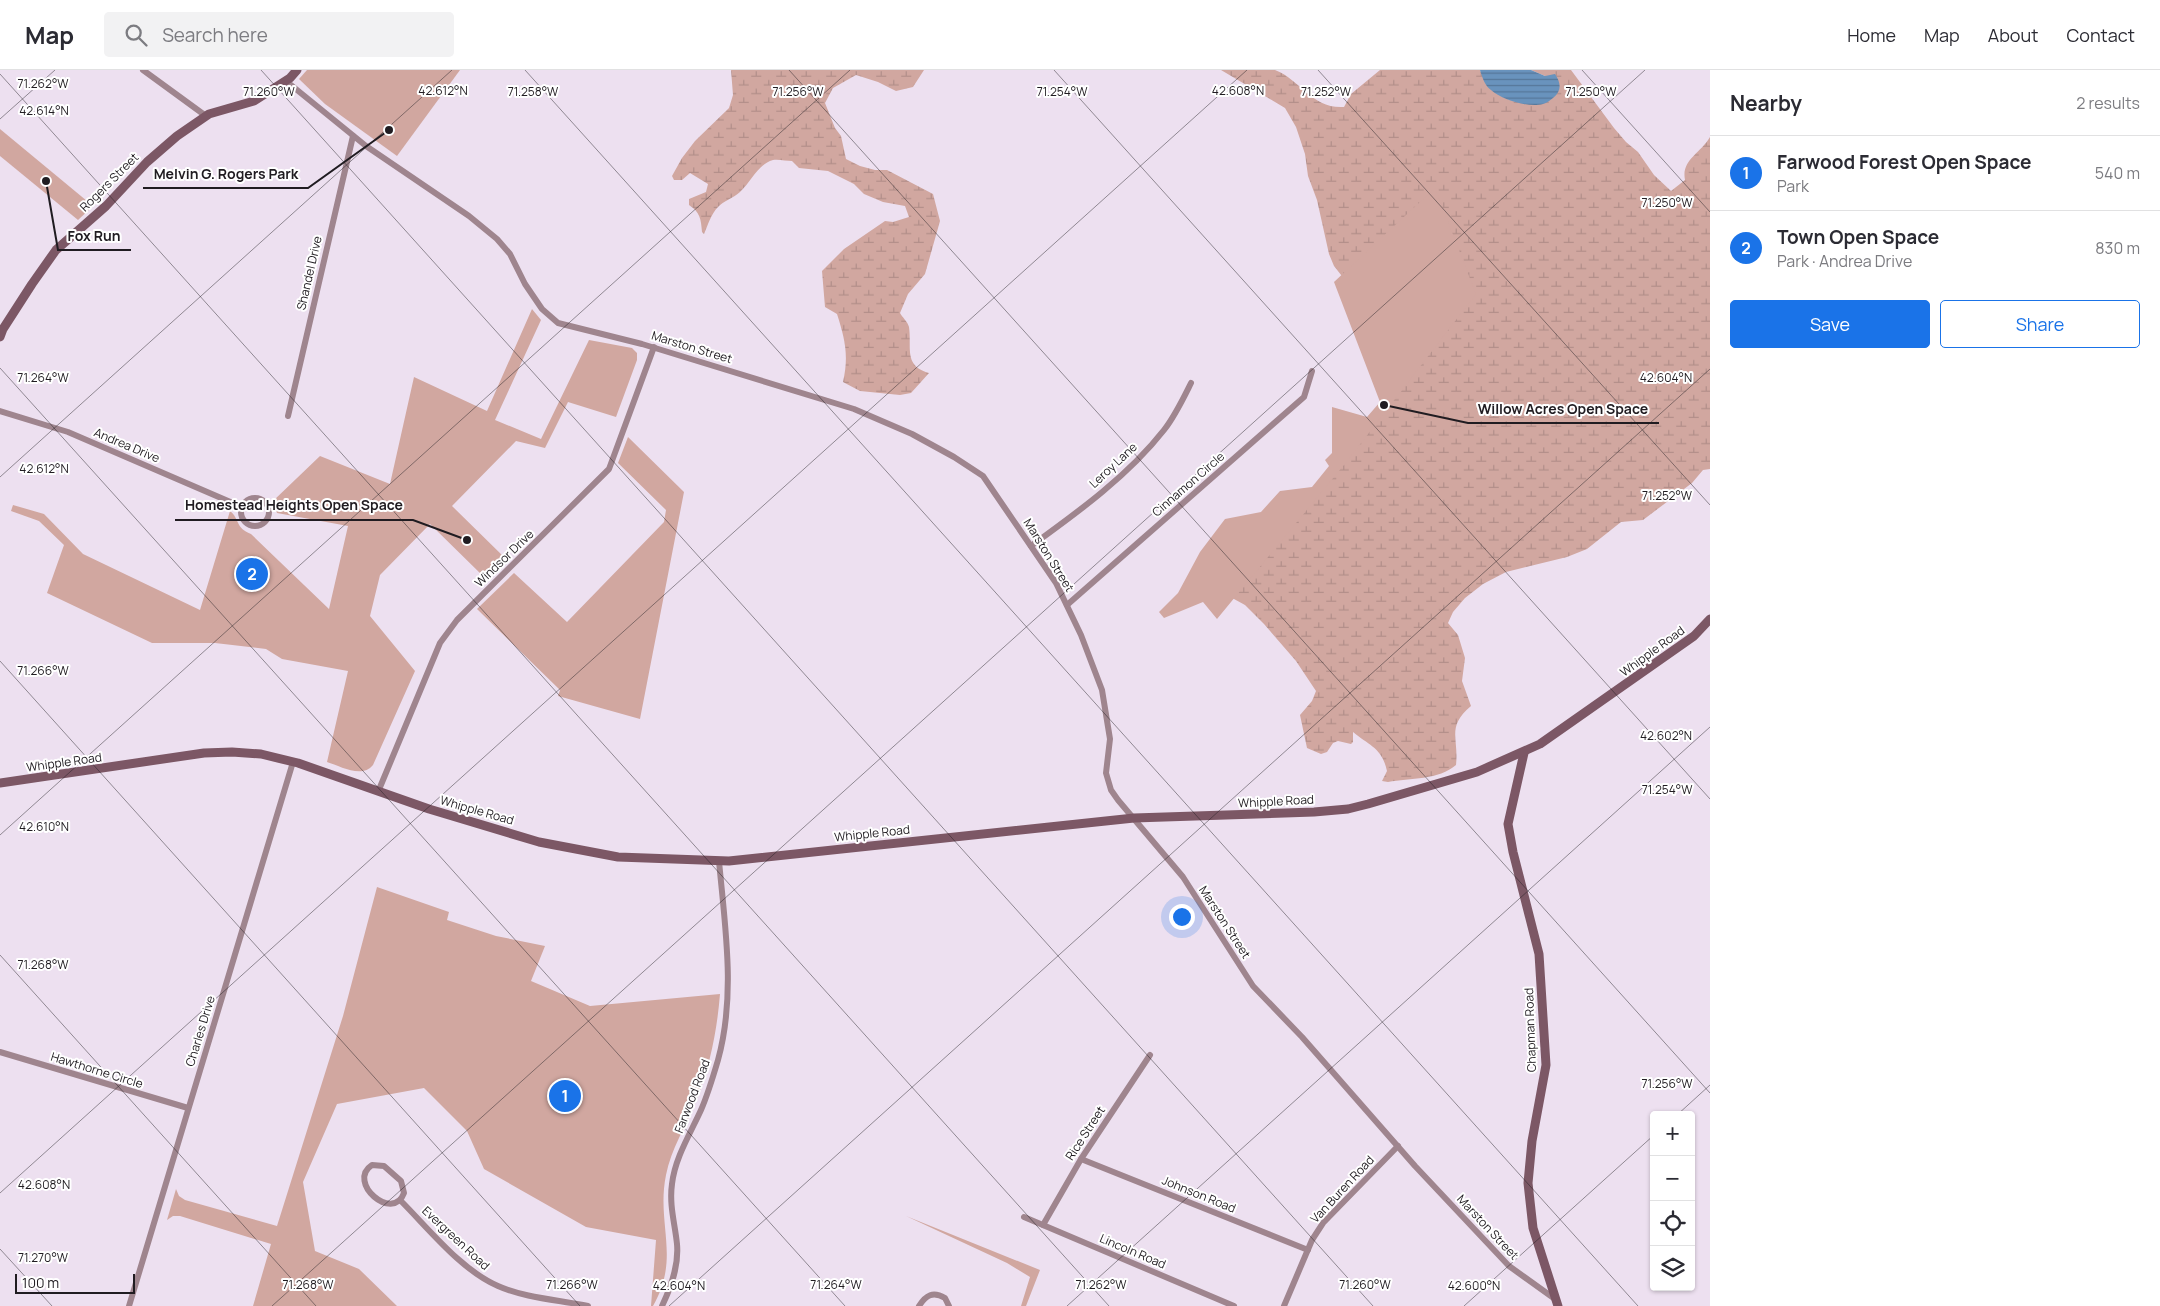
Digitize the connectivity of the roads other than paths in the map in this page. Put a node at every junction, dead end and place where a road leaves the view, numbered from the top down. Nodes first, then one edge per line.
1 (143, 70) edge
2 (297, 70) edge
3 (286, 81) junction
4 (206, 116) junction
5 (353, 136) junction
6 (0, 337) edge
7 (654, 347) junction
8 (1312, 371) dead end
9 (1191, 383) dead end
10 (0, 411) edge
11 (288, 416) dead end
12 (242, 507) junction
13 (1031, 546) junction
14 (1066, 605) junction
15 (1710, 619) edge
16 (1524, 753) junction
17 (293, 762) junction
18 (0, 783) edge
19 (378, 792) junction
20 (1134, 818) junction
21 (720, 861) junction
22 (0, 1052) edge
23 (1150, 1055) dead end
24 (188, 1108) junction
25 (1398, 1146) junction
26 (1081, 1159) junction
27 (400, 1200) junction
28 (1024, 1217) dead end
29 (1043, 1225) junction
30 (1308, 1250) junction
31 (1556, 1302) edge
32 (130, 1306) edge
33 (588, 1306) edge
34 (662, 1306) edge
35 (919, 1306) edge
36 (949, 1306) edge
37 (1234, 1306) edge
38 (1284, 1306) edge

1 - 4 street
2 - 3 main road, Rogers Street
3 - 4 main road, Rogers Street
3 - 5 street, Marston Street
4 - 6 main road, Rogers Street
5 - 7 street, Marston Street
5 - 11 street, Shandel Drive
7 - 13 street, Marston Street
7 - 19 street, Windsor Drive
8 - 14 street, Cinnamon Circle
9 - 13 street, Leroy Lane
10 - 12 street, Andrea Drive
12 - 12 street
13 - 14 street, Marston Street
14 - 20 street, Marston Street
15 - 16 main road, Whipple Road
16 - 20 main road, Whipple Road
16 - 31 main road, Chapman Road
17 - 18 main road, Whipple Road
17 - 19 main road, Whipple Road
17 - 24 street, Charles Drive
19 - 21 main road, Whipple Road
20 - 21 main road, Whipple Road
20 - 25 street, Marston Street
21 - 34 street, Farwood Road
22 - 24 street, Hawthorne Circle
23 - 26 street, Rice Street
24 - 32 street, Charles Drive
25 - 30 street, Van Buren Road
25 - 31 street, Marston Street
26 - 29 street, Rice Street
26 - 30 street, Johnson Road
27 - 27 street
27 - 33 street, Evergreen Road
28 - 29 street, Lincoln Road
29 - 37 street, Lincoln Road
30 - 38 street, Van Buren Road
35 - 36 street

